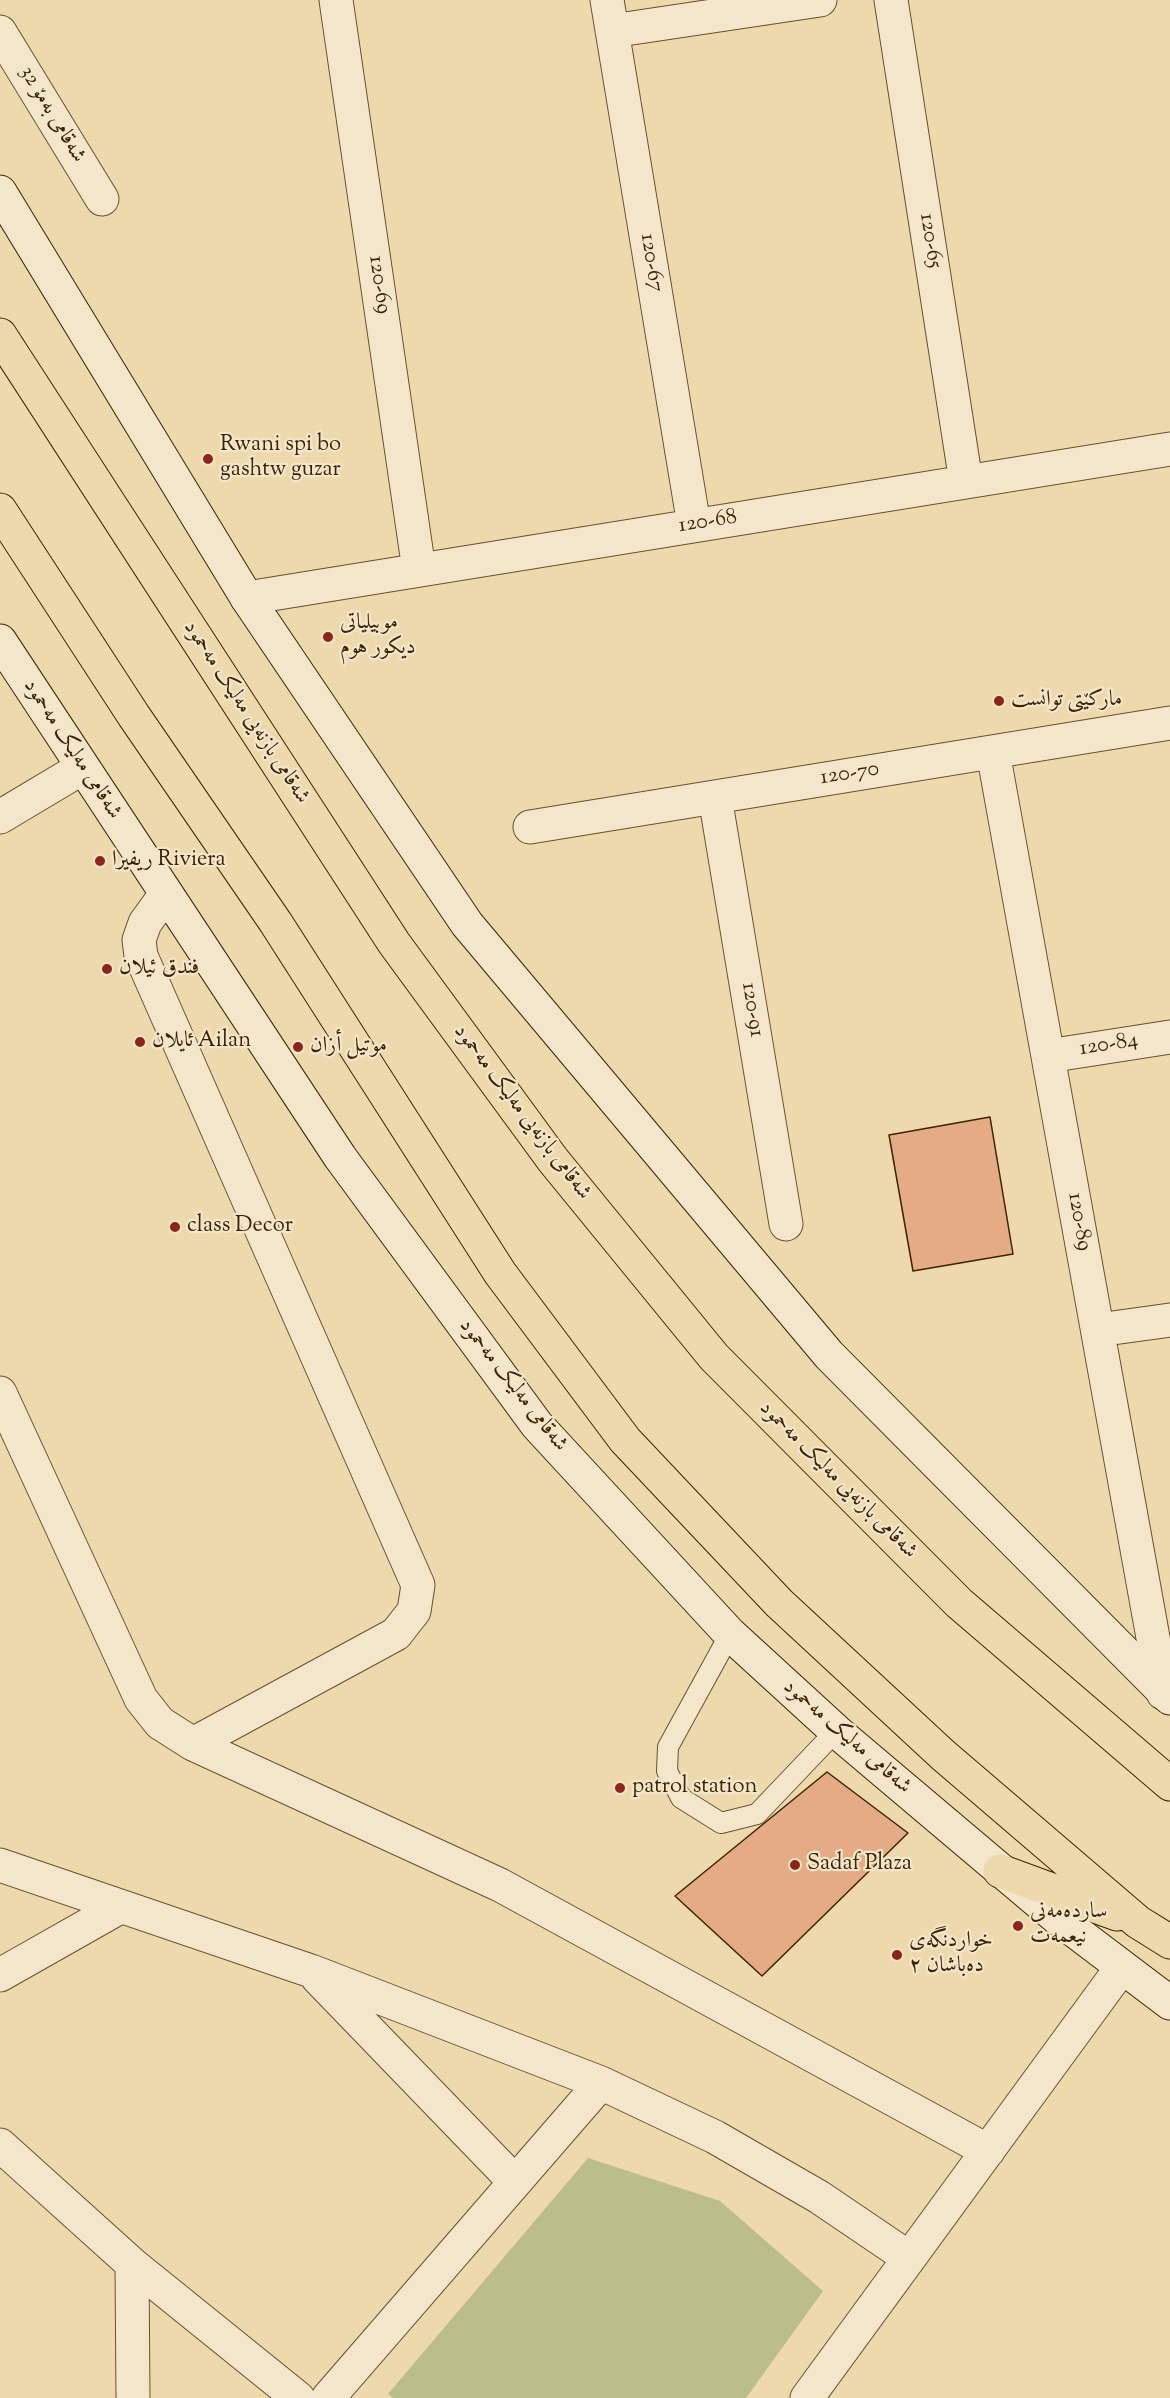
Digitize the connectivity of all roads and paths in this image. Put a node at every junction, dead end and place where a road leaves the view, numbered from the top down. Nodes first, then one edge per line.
1 (336, 0) edge
2 (820, 0) edge
3 (891, 0) edge
4 (609, 16) edge
5 (0, 32) edge
6 (0, 192) edge
7 (102, 199) dead end
8 (0, 335) edge
9 (1170, 449) edge
10 (966, 482) junction
11 (0, 510) edge
12 (694, 525) junction
13 (0, 533) edge
14 (419, 570) junction
15 (47, 583) junction
16 (247, 598) junction
17 (0, 641) edge
18 (1170, 723) edge
19 (993, 752) junction
20 (82, 768) junction
21 (715, 797) junction
22 (0, 817) edge
23 (530, 826) dead end
24 (166, 894) junction
25 (1170, 1037) edge
26 (1048, 1056) junction
27 (786, 1224) dead end
28 (1170, 1320) edge
29 (1098, 1330) junction
30 (0, 1393) edge
31 (730, 1634) junction
32 (1166, 1695) edge
33 (836, 1731) junction
34 (193, 1744) junction
35 (1170, 1784) edge
36 (0, 1865) edge
37 (1000, 1871) junction
38 (120, 1907) junction
39 (1138, 1922) junction
40 (1170, 1942) edge
41 (1122, 1967) junction
42 (311, 1971) junction
43 (0, 1975) edge
44 (1170, 2002) edge
45 (601, 2083) junction
46 (0, 2145) edge
47 (988, 2151) junction
48 (515, 2182) junction
49 (909, 2258) junction
50 (132, 2264) junction
51 (133, 2398) edge
52 (298, 2398) edge
53 (328, 2398) edge
54 (807, 2398) edge

1 - 14 street, 120-69
2 - 4 street
3 - 10 street, 120-65
4 - 12 street, 120-67
5 - 7 street, شەقامی بەمۆ 32
6 - 16 street
8 - 35 highway, شەقامی بازنەیی مەلیک مەحمود
9 - 10 street, 120-68
10 - 12 street, 120-68
11 - 15 highway
12 - 14 street, 120-68
13 - 15 street
14 - 16 street, 120-68
15 - 39 highway
16 - 32 street
17 - 20 street, شەقامی مەلیک مەحمود
18 - 19 street, 120-70
19 - 21 street, 120-70
19 - 26 street, 120-89
20 - 22 street
20 - 24 street, شەقامی مەلیک مەحمود
21 - 23 street, 120-70
21 - 27 street, 120-91
24 - 31 street, شەقامی مەلیک مەحمود
24 - 34 street
25 - 26 street, 120-84
26 - 29 street, 120-89
28 - 29 street
29 - 32 street, 120-89
30 - 34 street
31 - 33 street, شەقامی مەلیک مەحمود
31 - 33 lane
33 - 37 street, شەقامی مەلیک مەحمود
34 - 47 street
36 - 38 street
37 - 39 highway
37 - 41 street, شەقامی مەلیک مەحمود
38 - 42 street
38 - 43 street
39 - 40 highway
41 - 44 street, شەقامی مەلیک مەحمود
41 - 47 street
42 - 45 street
42 - 48 street
45 - 48 street
45 - 49 street
46 - 50 street
47 - 49 street
48 - 53 street
49 - 54 street
50 - 51 street
50 - 52 street

